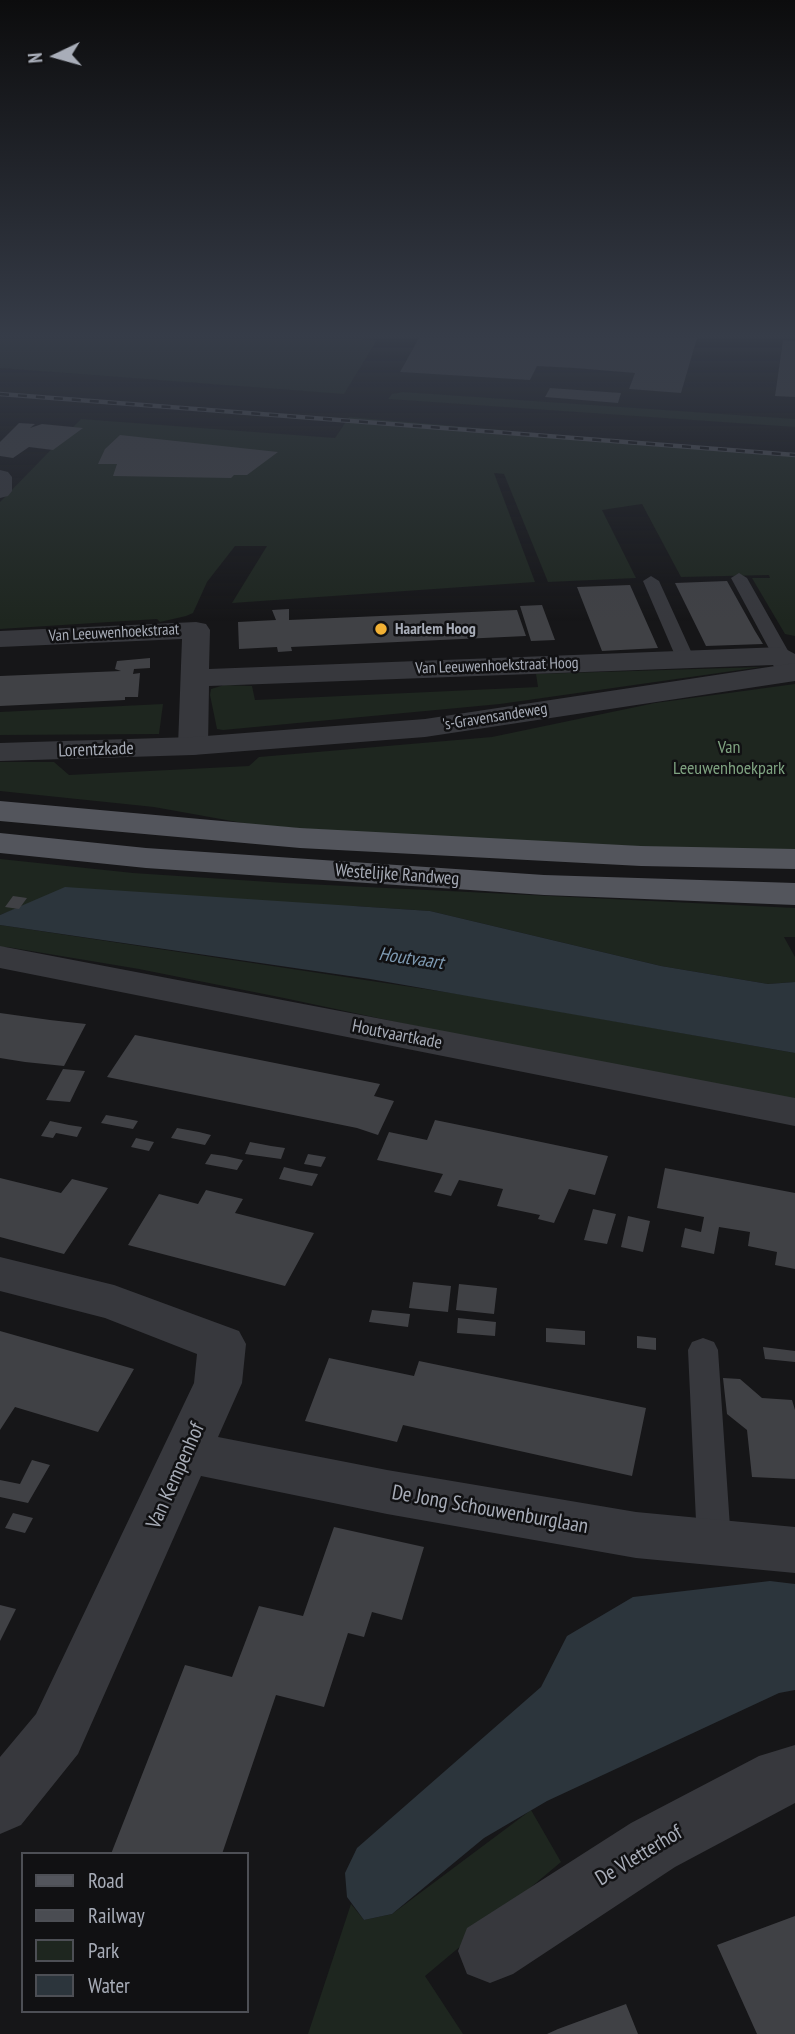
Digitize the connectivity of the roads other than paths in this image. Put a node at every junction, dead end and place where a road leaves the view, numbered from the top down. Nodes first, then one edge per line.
1 (0, 477) edge
2 (0, 491) edge
3 (739, 578) dead end
4 (651, 581) dead end
5 (0, 639) edge
6 (687, 660) junction
7 (789, 666) edge
8 (194, 678) junction
9 (193, 746) junction
10 (0, 752) edge
11 (0, 811) edge
12 (0, 843) edge
13 (795, 859) edge
14 (795, 894) edge
15 (0, 957) edge
16 (795, 1112) edge
17 (0, 1274) edge
18 (703, 1350) dead end
19 (188, 1452) junction
20 (714, 1542) junction
21 (795, 1550) edge
22 (795, 1774) edge
23 (0, 1804) edge
24 (490, 1951) dead end

1 - 2 street
3 - 7 lane
4 - 6 lane
5 - 8 street, Van Leeuwenhoekstraat
6 - 7 street, Van Leeuwenhoekstraat Hoog
6 - 8 street, Van Leeuwenhoekstraat Hoog
7 - 9 street, 's-Gravensandeweg
8 - 9 street, Van Leeuwenhoekstraat
9 - 10 street, Lorentzkade
11 - 13 main road, Westelijke Randweg
12 - 14 main road, Westelijke Randweg
15 - 16 street, Houtvaartkade
17 - 19 street, Van Kempenhof
18 - 20 lane
19 - 20 street, De Jong Schouwenburglaan
19 - 23 street, Van Kempenhof
20 - 21 street, De Jong Schouwenburglaan
22 - 24 street, De Vletterhof

